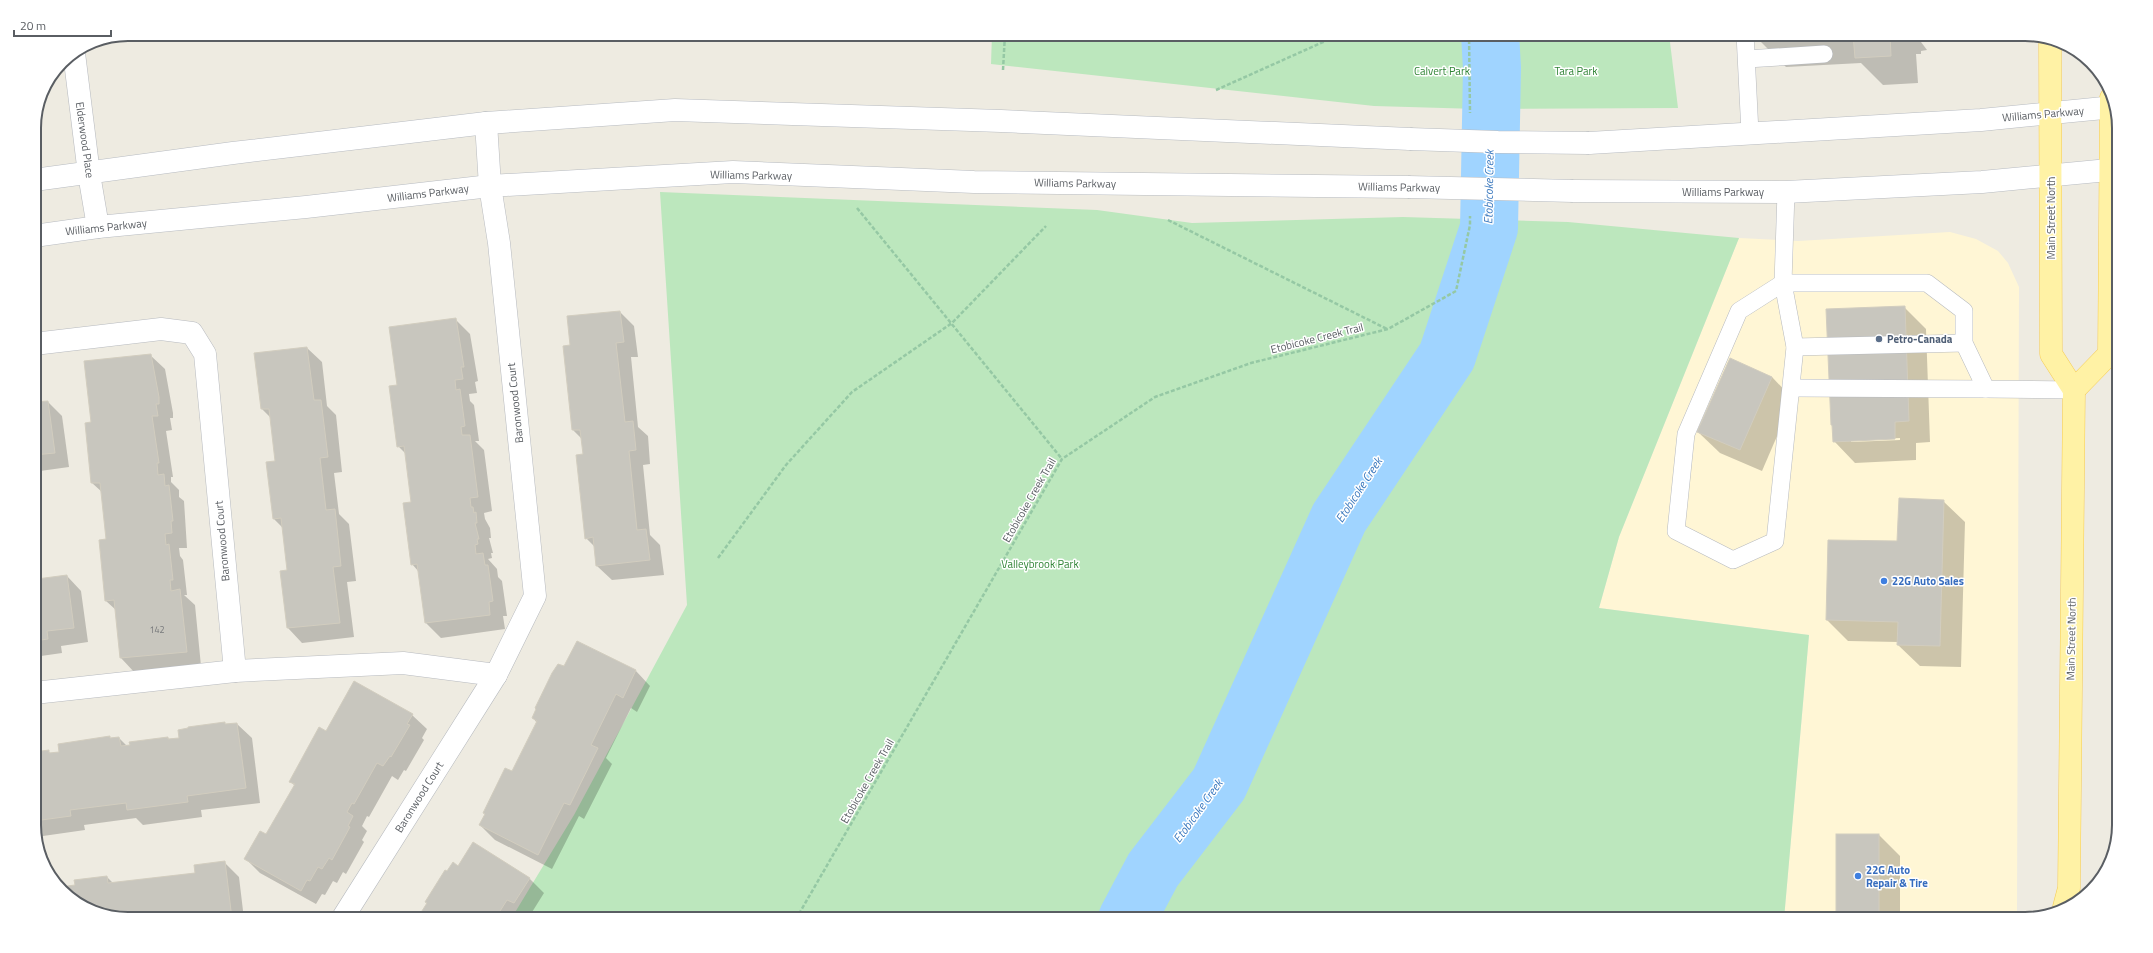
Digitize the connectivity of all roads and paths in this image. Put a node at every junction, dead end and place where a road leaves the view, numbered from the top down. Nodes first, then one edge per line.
1 (1005, 41) edge
2 (1325, 41) edge
3 (1746, 41) edge
4 (2050, 45) edge
5 (1824, 54) dead end
6 (1747, 59) junction
7 (75, 60) edge
8 (1003, 70) dead end
9 (1216, 90) dead end
10 (2108, 105) edge
11 (2050, 113) junction
12 (486, 123) junction
13 (1750, 133) junction
14 (2112, 169) edge
15 (89, 174) junction
16 (2050, 175) junction
17 (41, 179) edge
18 (490, 186) junction
19 (1786, 192) junction
20 (857, 208) dead end
21 (1168, 220) dead end
22 (1046, 226) dead end
23 (98, 227) junction
24 (41, 235) edge
25 (2112, 262) edge
26 (1783, 283) junction
27 (952, 323) junction
28 (41, 343) edge
29 (1964, 343) junction
30 (1796, 347) junction
31 (1792, 388) junction
32 (1986, 389) junction
33 (2074, 390) junction
34 (1062, 459) junction
35 (718, 558) dead end
36 (235, 671) junction
37 (496, 675) junction
38 (41, 692) edge
39 (2069, 900) edge
40 (346, 912) edge
41 (800, 912) edge

1 - 8 path
2 - 9 path
3 - 6 lane
4 - 11 main road, Main Street North
5 - 6 lane
6 - 13 lane
7 - 15 main road, Elderwood Place
10 - 11 main road, Williams Parkway
11 - 13 main road, Williams Parkway
11 - 16 main road, Main Street North
12 - 13 main road, Williams Parkway, bridge
12 - 15 main road, Williams Parkway
12 - 18 main road, Baronwood Court
14 - 16 main road, Williams Parkway
15 - 17 main road, Williams Parkway
15 - 23 main road, Elderwood Place
16 - 19 main road, Williams Parkway
16 - 33 main road, Main Street North
18 - 19 main road, Williams Parkway, bridge
18 - 23 main road, Williams Parkway
18 - 37 main road, Baronwood Court
19 - 26 lane
20 - 27 path
21 - 34 path, Etobicoke Creek Trail
22 - 27 path
23 - 24 main road, Williams Parkway
25 - 33 main road
26 - 29 lane
26 - 30 lane
26 - 31 lane
27 - 34 path
27 - 35 path
28 - 36 main road, Baronwood Court
29 - 30 lane
29 - 32 lane
30 - 31 lane
31 - 32 lane
32 - 33 lane
33 - 39 main road, Main Street North
34 - 41 path, Etobicoke Creek Trail
36 - 37 main road
36 - 38 main road
37 - 40 main road, Baronwood Court

